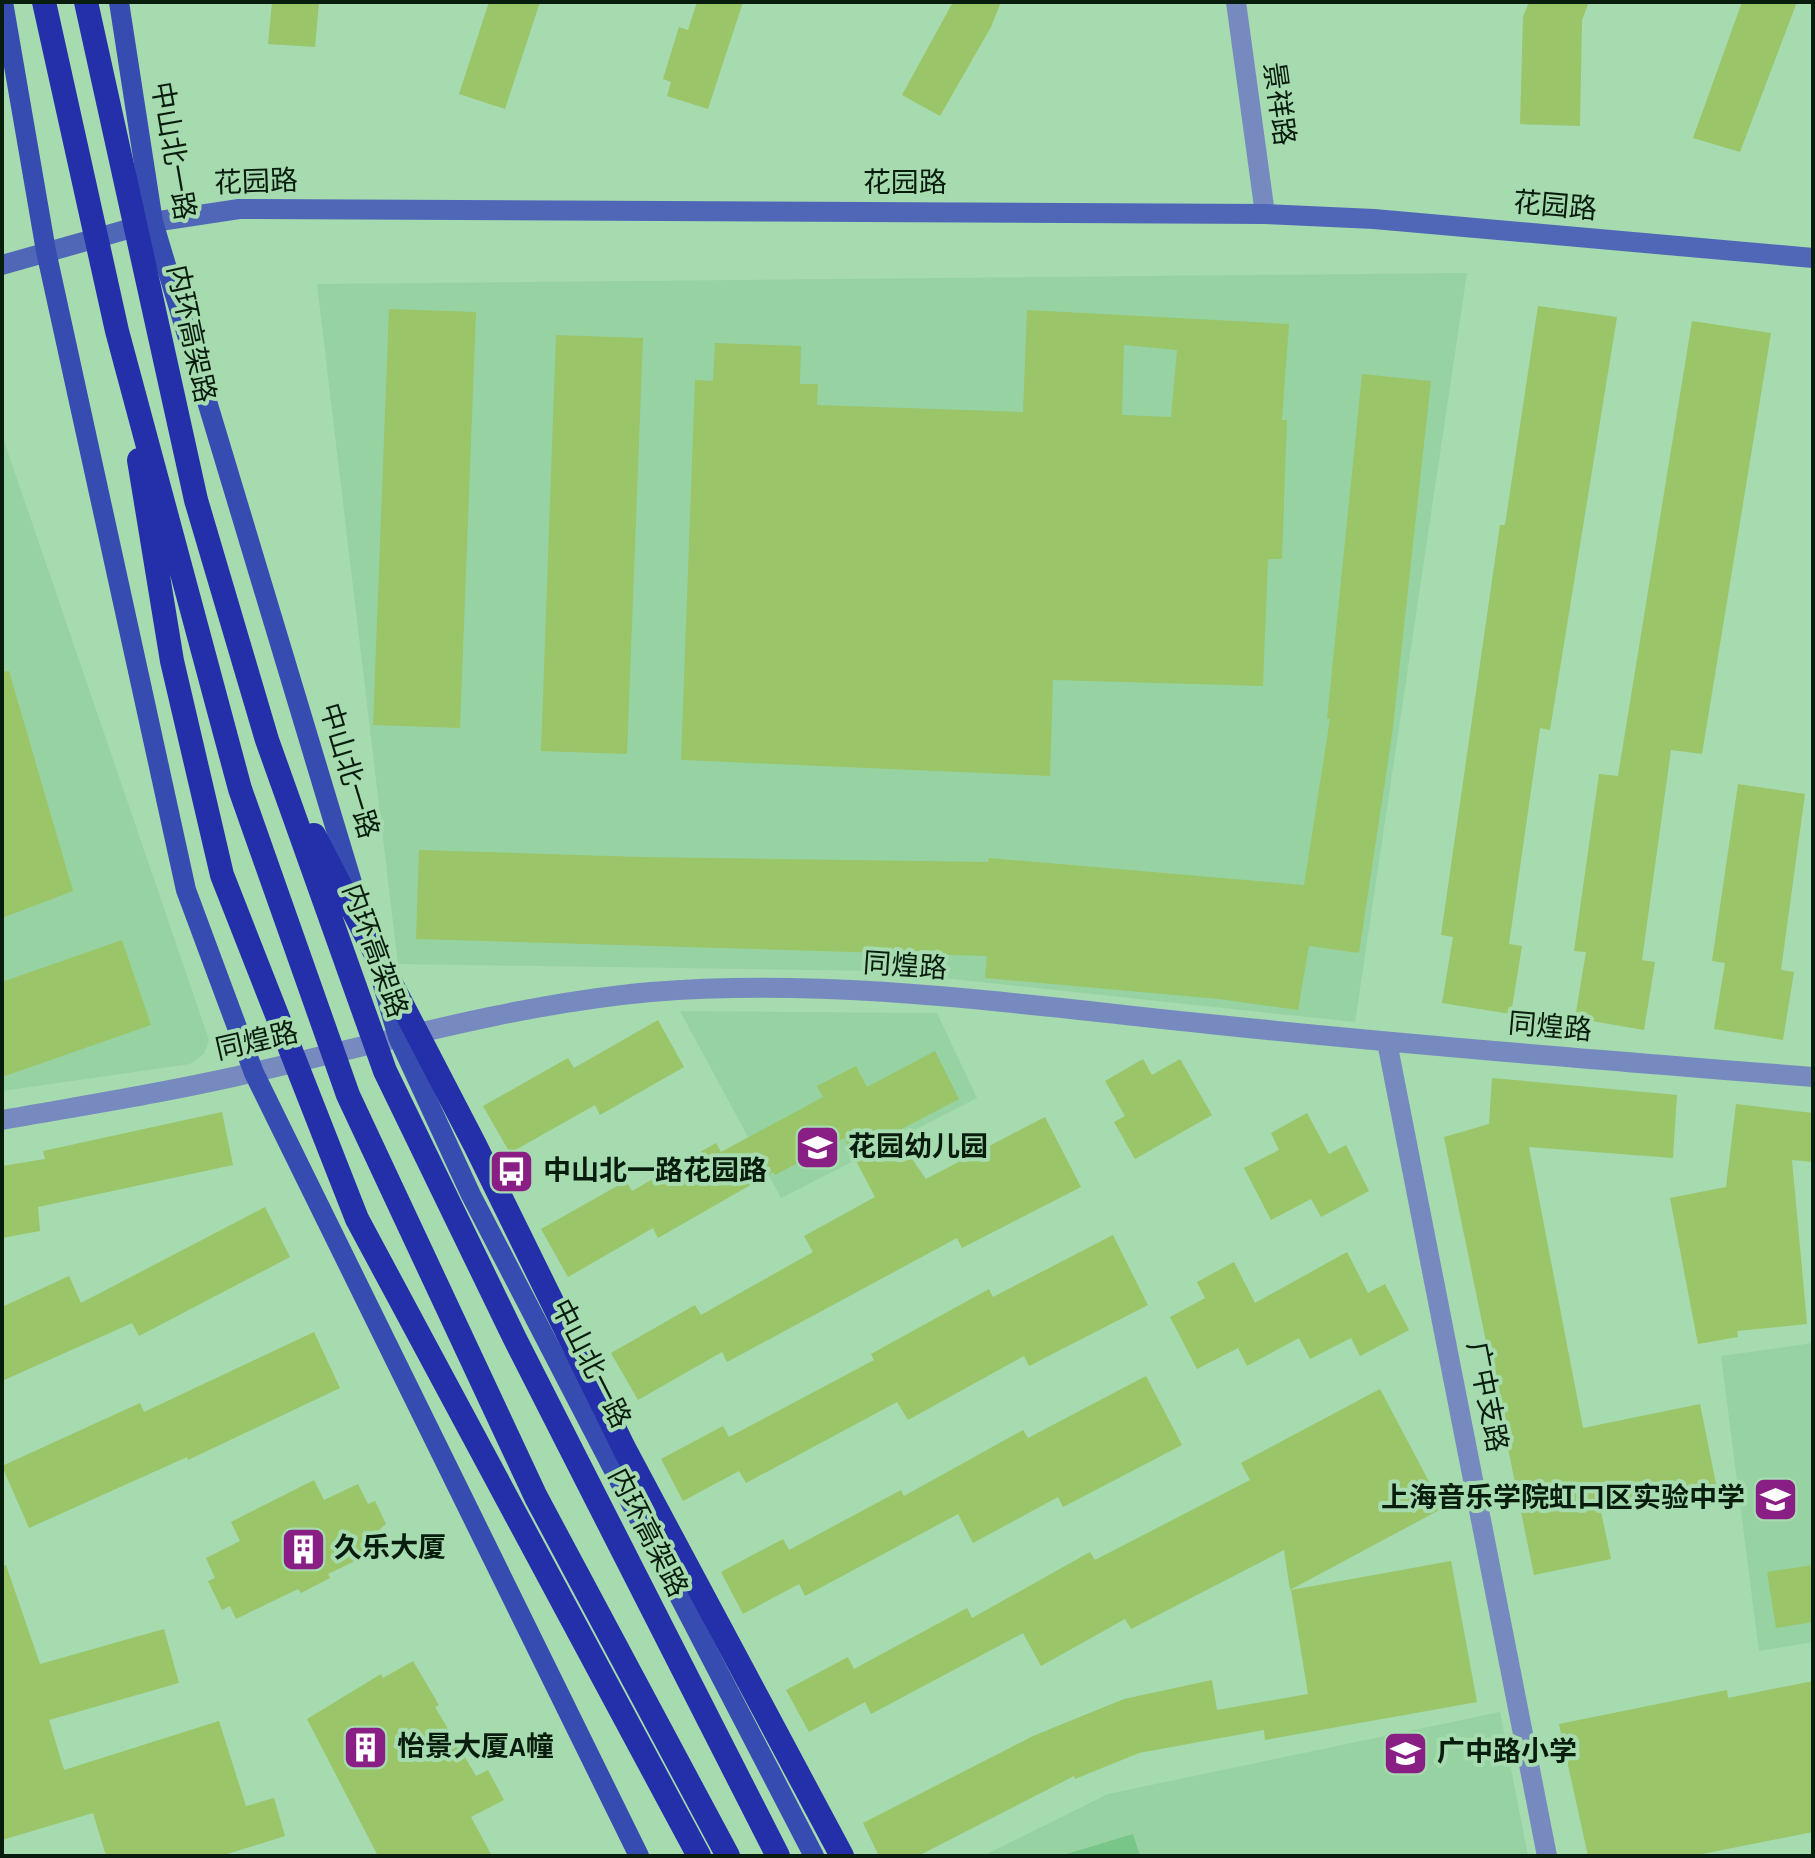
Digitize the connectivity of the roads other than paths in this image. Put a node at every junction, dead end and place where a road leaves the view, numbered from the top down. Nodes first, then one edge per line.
1 (3, 2) edge
2 (44, 2) edge
3 (86, 2) edge
4 (119, 2) edge
5 (1236, 2) edge
6 (1265, 214) junction
7 (153, 222) junction
8 (46, 251) junction
9 (1813, 258) edge
10 (2, 265) edge
11 (117, 331) junction
12 (267, 740) junction
13 (398, 1037) junction
14 (1387, 1042) junction
15 (254, 1073) junction
16 (1813, 1077) edge
17 (2, 1120) edge
18 (639, 1856) edge
19 (699, 1856) edge
20 (728, 1856) edge
21 (778, 1856) edge
22 (814, 1856) edge
23 (842, 1856) edge
24 (1547, 1856) edge

1 - 8 main road
2 - 11 highway, bridge
3 - 12 highway, 内环高架路, bridge
4 - 7 main road, 中山北一路
5 - 6 street, 景祥路
6 - 7 main road, 花园路
6 - 9 main road, 花园路
7 - 8 main road, 花园路
7 - 13 main road, 中山北一路
8 - 10 main road, 花园路
8 - 15 main road
11 - 19 highway, bridge
11 - 20 highway, bridge
12 - 21 highway, 内环高架路, bridge
12 - 23 highway, bridge
13 - 14 street, 同煌路
13 - 15 street, 同煌路
13 - 22 main road, 中山北一路
14 - 16 street, 同煌路
14 - 24 street, 广中支路
15 - 17 street, 同煌路
15 - 18 main road

